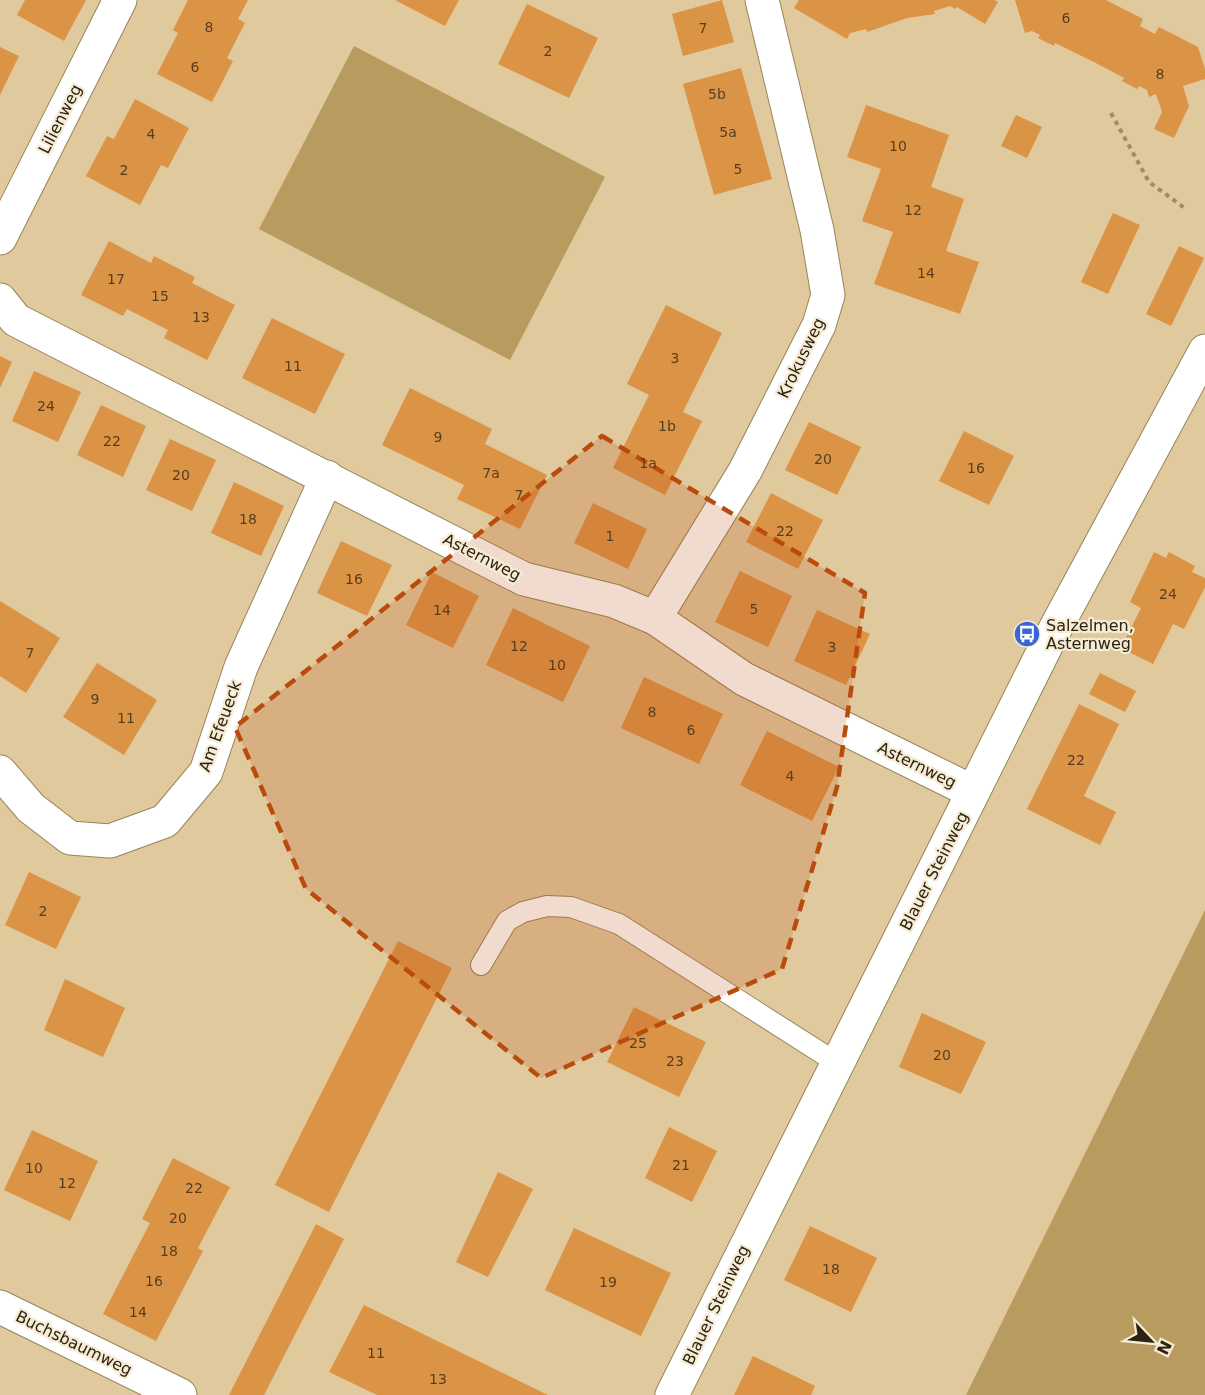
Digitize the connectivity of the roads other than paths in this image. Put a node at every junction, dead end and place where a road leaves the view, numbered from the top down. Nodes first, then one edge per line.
1 (120, 0) edge
2 (762, 0) edge
3 (0, 238) edge
4 (0, 300) edge
5 (1205, 351) edge
6 (327, 477) junction
7 (655, 618) junction
8 (0, 772) edge
9 (973, 792) junction
10 (481, 965) dead end
11 (837, 1063) junction
12 (0, 1307) edge
13 (180, 1395) edge
14 (672, 1395) edge

1 - 3 street, Lilienweg
2 - 7 street, Krokusweg
4 - 6 street, Asternweg
5 - 9 street, Blauer Steinweg
6 - 7 street, Asternweg
6 - 8 street, Am Efeueck
7 - 9 street, Asternweg
9 - 11 street, Blauer Steinweg
10 - 11 lane
11 - 14 street, Blauer Steinweg
12 - 13 street, Buchsbaumweg

